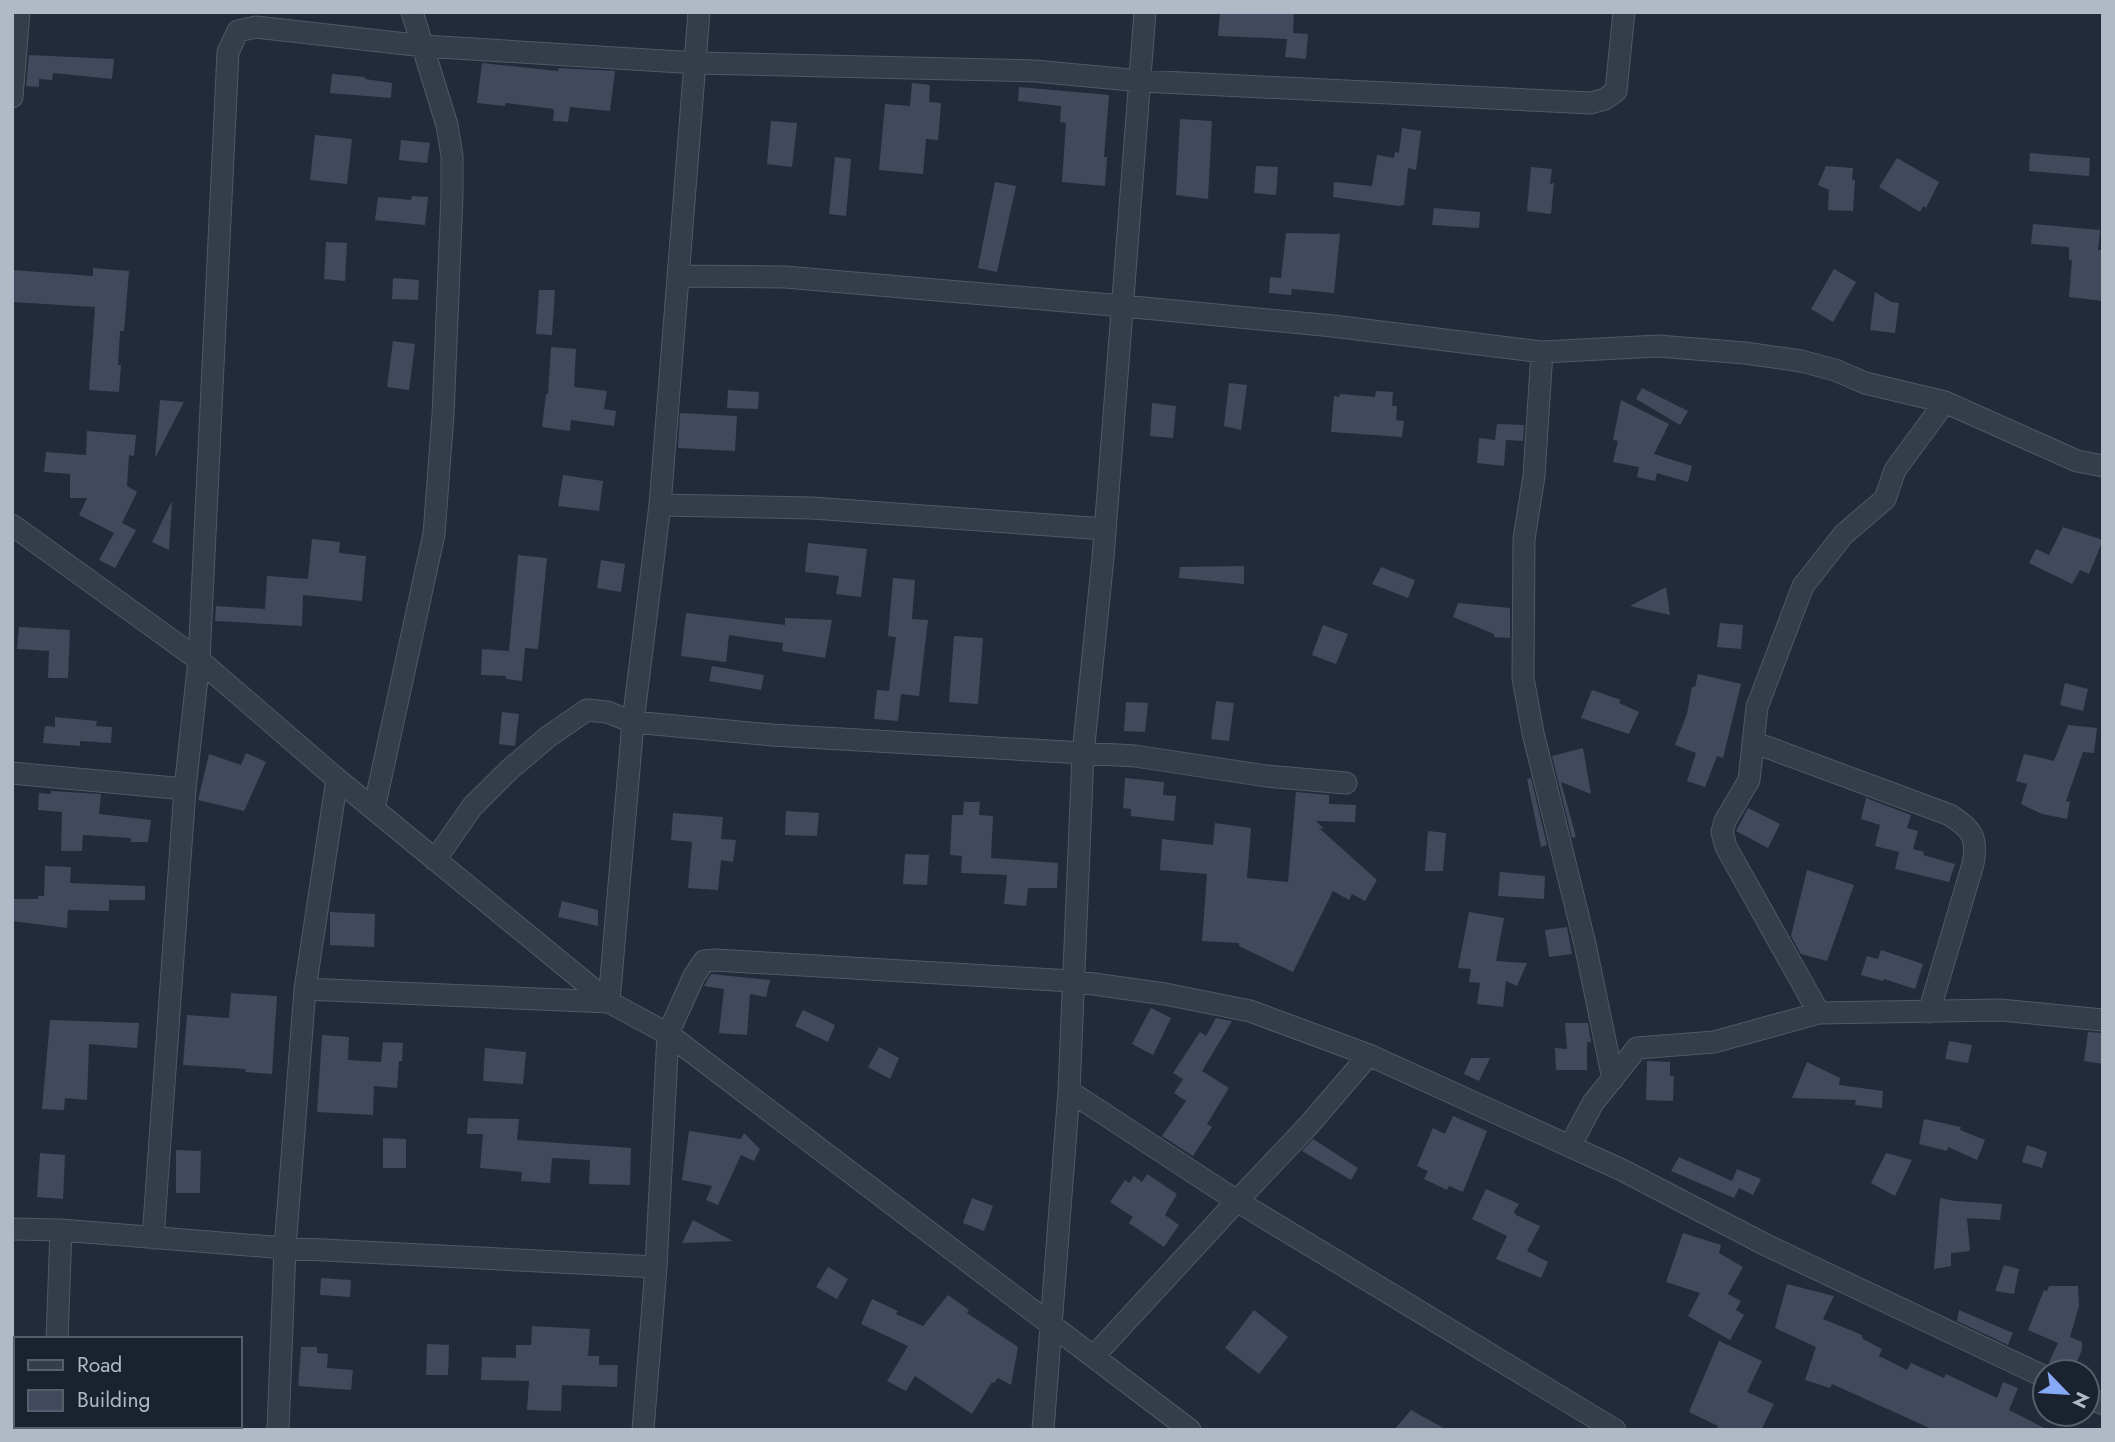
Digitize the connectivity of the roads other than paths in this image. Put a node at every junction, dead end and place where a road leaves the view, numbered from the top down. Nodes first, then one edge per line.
1 (19, 12) edge
2 (412, 12) edge
3 (699, 12) edge
4 (1145, 12) edge
5 (1624, 12) edge
6 (424, 46) junction
7 (696, 64) junction
8 (1141, 81) junction
9 (12, 97) edge
10 (678, 276) junction
11 (1123, 306) junction
12 (1542, 352) junction
13 (1945, 402) junction
14 (2103, 466) edge
15 (660, 505) junction
16 (12, 525) edge
17 (1105, 529) junction
18 (199, 660) junction
19 (633, 722) junction
20 (1753, 742) junction
21 (1083, 754) junction
22 (12, 773) edge
23 (337, 779) junction
24 (1346, 783) dead end
25 (185, 789) junction
26 (374, 809) junction
27 (435, 860) junction
28 (1072, 981) junction
29 (305, 989) junction
30 (609, 1002) junction
31 (1929, 1012) junction
32 (1819, 1013) junction
33 (2103, 1020) edge
34 (668, 1034) junction
35 (1369, 1055) junction
36 (1614, 1079) junction
37 (1069, 1091) junction
38 (1570, 1146) junction
39 (1237, 1201) junction
40 (12, 1229) edge
41 (61, 1230) junction
42 (153, 1238) junction
43 (285, 1248) junction
44 (656, 1267) junction
45 (1052, 1324) junction
46 (57, 1337) edge
47 (1094, 1356) junction
48 (2031, 1370) edge
49 (278, 1430) edge
50 (643, 1430) edge
51 (1043, 1430) edge
52 (1190, 1430) edge
53 (1615, 1430) edge

1 - 9 street
2 - 6 street
3 - 7 street
4 - 8 street
5 - 8 street
6 - 7 street
6 - 18 street
6 - 26 street
7 - 8 street
7 - 10 street
8 - 11 street
10 - 11 street
10 - 15 street
11 - 12 street
11 - 17 street
12 - 13 street
12 - 36 street
13 - 14 street
13 - 20 street
15 - 17 street
15 - 19 street
16 - 18 street
17 - 21 street
18 - 23 street
18 - 25 street
19 - 21 street
19 - 27 street
19 - 30 street
20 - 31 street
20 - 32 street
21 - 24 street
21 - 28 street
22 - 25 street
23 - 26 street
23 - 29 street
25 - 42 street
26 - 27 street
27 - 30 street
28 - 34 street
28 - 35 street
28 - 37 street
29 - 30 street
29 - 43 street
30 - 34 street
31 - 32 street
31 - 33 street
32 - 36 street
34 - 44 street
34 - 45 street
35 - 38 street
35 - 39 street
36 - 38 street
37 - 39 street
37 - 45 street
38 - 48 street
39 - 47 street
39 - 53 street
40 - 41 street
41 - 42 street
41 - 46 street
42 - 43 street
43 - 44 street
43 - 49 street
44 - 50 street
45 - 47 street
45 - 51 street
47 - 52 street

